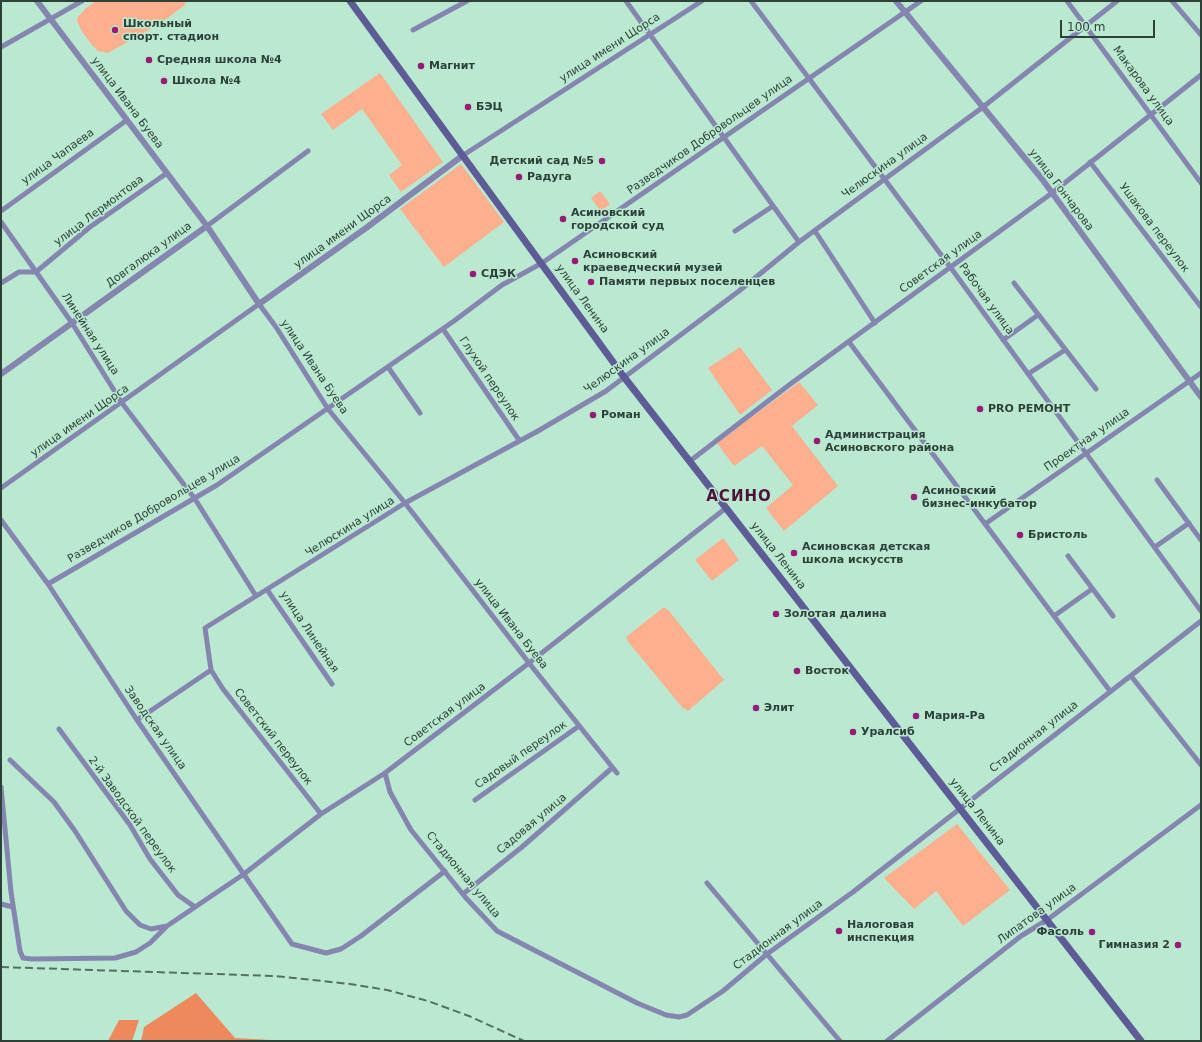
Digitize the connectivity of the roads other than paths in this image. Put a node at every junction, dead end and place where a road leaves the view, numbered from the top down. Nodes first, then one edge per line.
1 (37, 1) edge
2 (82, 1) edge
3 (350, 1) edge
4 (467, 1) edge
5 (626, 1) edge
6 (702, 1) edge
7 (751, 1) edge
8 (896, 1) edge
9 (921, 1) edge
10 (1067, 1) edge
11 (1117, 1) edge
12 (1172, 1) edge
13 (905, 12) junction
14 (51, 19) junction
15 (1086, 25) junction
16 (413, 30) dead end
17 (650, 34) junction
18 (1201, 35) edge
19 (1, 47) edge
20 (1201, 75) edge
21 (809, 78) junction
22 (983, 107) junction
23 (1151, 114) junction
24 (127, 120) junction
25 (723, 137) junction
26 (308, 151) dead end
27 (462, 156) junction
28 (1090, 162) junction
29 (167, 173) junction
30 (885, 179) junction
31 (1201, 183) edge
32 (1052, 193) junction
33 (773, 206) junction
34 (1, 211) edge
35 (1, 222) edge
36 (207, 226) junction
37 (815, 230) junction
38 (735, 231) dead end
39 (799, 242) junction
40 (542, 263) junction
41 (951, 268) junction
42 (36, 272) junction
43 (1, 283) edge
44 (1014, 283) dead end
45 (259, 304) junction
46 (1201, 307) edge
47 (1038, 315) junction
48 (72, 323) junction
49 (875, 323) junction
50 (443, 329) junction
51 (1003, 340) junction
52 (849, 342) junction
53 (1065, 350) junction
54 (388, 367) junction
55 (1201, 373) edge
56 (1, 374) edge
57 (1028, 374) junction
58 (624, 377) junction
59 (1190, 382) junction
60 (1096, 389) dead end
61 (1201, 397) edge
62 (122, 403) junction
63 (328, 409) junction
64 (420, 413) dead end
65 (519, 440) junction
66 (1085, 452) junction
67 (690, 461) junction
68 (1157, 480) dead end
69 (1, 488) edge
70 (195, 499) junction
71 (405, 503) junction
72 (726, 508) junction
73 (1, 520) edge
74 (1189, 523) junction
75 (985, 524) junction
76 (1201, 540) edge
77 (1155, 547) junction
78 (1068, 556) dead end
79 (48, 584) junction
80 (1092, 589) junction
81 (268, 591) junction
82 (256, 596) junction
83 (1201, 612) edge
84 (1054, 616) junction
85 (1113, 616) dead end
86 (1201, 621) edge
87 (529, 663) junction
88 (211, 670) junction
89 (1131, 676) junction
90 (332, 684) dead end
91 (1110, 691) junction
92 (137, 720) junction
93 (579, 726) junction
94 (59, 729) dead end
95 (10, 760) dead end
96 (1201, 764) edge
97 (612, 768) junction
98 (385, 773) junction
99 (617, 773) dead end
100 (1, 787) edge
101 (475, 800) dead end
102 (1201, 805) edge
103 (960, 808) junction
104 (321, 814) junction
105 (445, 872) junction
106 (244, 874) junction
107 (707, 883) dead end
108 (463, 894) junction
109 (1, 904) edge
110 (13, 907) junction
111 (195, 907) junction
112 (1046, 920) junction
113 (167, 926) junction
114 (767, 954) junction
115 (840, 1041) edge
116 (887, 1041) edge
117 (1141, 1041) edge

1 - 14 street, улица Ивана Буева
2 - 14 street
3 - 27 main road, улица Ленина
4 - 16 street
5 - 17 street
6 - 17 street, улица имени Щорса
7 - 21 street, Рабочая улица
8 - 13 street, улица Гончарова
9 - 13 street, Разведчиков Добровольцев улица
10 - 15 street, Макарова улица
11 - 15 street, Челюскина улица
12 - 18 street
13 - 21 street, Разведчиков Добровольцев улица
13 - 22 street, улица Гончарова
14 - 19 street
14 - 24 street, улица Ивана Буева
15 - 22 street, Челюскина улица
15 - 23 street, Макарова улица
17 - 25 street
17 - 27 street, улица имени Щорса
20 - 23 street, Советская улица
21 - 25 street, Разведчиков Добровольцев улица
21 - 30 street, Рабочая улица
22 - 30 street, Челюскина улица
22 - 32 street, улица Гончарова
23 - 28 street, Советская улица
23 - 31 street, Макарова улица
24 - 29 street, улица Ивана Буева
24 - 34 street, улица Чапаева
25 - 33 street
25 - 40 street, Разведчиков Добровольцев улица
26 - 36 street, Довгалюка улица
27 - 40 main road, улица Ленина
27 - 45 street, улица имени Щорса
28 - 32 street, Советская улица
28 - 46 street, Ушакова переулок
29 - 36 street, улица Ивана Буева
29 - 42 street, улица Лермонтова
30 - 37 street, Челюскина улица
30 - 41 street, Рабочая улица
32 - 41 street, Советская улица
32 - 59 street, улица Гончарова
33 - 38 street
33 - 39 street
35 - 42 street, Линейная улица
36 - 45 street, улица Ивана Буева
36 - 48 street, Довгалюка улица
37 - 39 street, Челюскина улица
37 - 49 street
39 - 58 street, Челюскина улица
40 - 50 street, Разведчиков Добровольцев улица
40 - 58 main road, улица Ленина
41 - 49 street, Советская улица
41 - 51 street, Рабочая улица
42 - 43 street
42 - 48 street, Линейная улица
44 - 47 street
45 - 62 street, улица имени Щорса
45 - 63 street, улица Ивана Буева
47 - 51 street
47 - 53 street
48 - 56 street, Довгалюка улица
48 - 62 street, Линейная улица
49 - 52 street, Советская улица
50 - 54 street, Разведчиков Добровольцев улица
50 - 65 street, Глухой переулок
51 - 57 street, Рабочая улица
52 - 67 street, Советская улица
52 - 75 street
53 - 57 street
53 - 60 street
54 - 63 street, Разведчиков Добровольцев улица
54 - 64 street
55 - 59 street, Проектная улица
57 - 66 street, Рабочая улица
58 - 65 street, Челюскина улица
58 - 67 main road, улица Ленина
59 - 61 street, улица Гончарова
59 - 66 street, Проектная улица
62 - 69 street, улица имени Щорса
62 - 70 street, Линейная улица
63 - 70 street, Разведчиков Добровольцев улица
63 - 71 street, улица Ивана Буева
65 - 71 street, Челюскина улица
66 - 75 street, Проектная улица
66 - 77 street, Рабочая улица
67 - 72 main road, улица Ленина
68 - 74 street
70 - 79 street, Разведчиков Добровольцев улица
70 - 82 street, Линейная улица
71 - 81 street, Челюскина улица
71 - 87 street, улица Ивана Буева
72 - 87 street, Советская улица
72 - 103 main road, улица Ленина
73 - 79 street, Заводская улица
74 - 76 street
74 - 77 street
75 - 84 street
77 - 83 street, Рабочая улица
78 - 80 street
79 - 92 street, Заводская улица
80 - 84 street
80 - 85 street
81 - 82 street, Челюскина улица
81 - 90 street, улица Линейная
82 - 88 street, Челюскина улица
84 - 91 street
86 - 89 street, Стадионная улица
87 - 93 street, улица Ивана Буева
87 - 98 street, Советская улица
88 - 92 street
88 - 104 street, Советский переулок
89 - 91 street, Стадионная улица
89 - 96 street
91 - 103 street, Стадионная улица
92 - 106 street, Заводская улица
93 - 97 street, улица Ивана Буева
93 - 101 street, Садовый переулок
94 - 111 street, 2-й Заводской переулок
95 - 113 street
97 - 99 street, улица Ивана Буева
97 - 108 street, Садовая улица
98 - 104 street, Советская улица
98 - 105 street, Стадионная улица
100 - 110 street
102 - 112 street, Липатова улица
103 - 112 main road, улица Ленина
103 - 114 street, Стадионная улица
104 - 106 street, Советская улица
105 - 106 street, Заводская улица
105 - 108 street, Стадионная улица
106 - 111 street, Советская улица
107 - 114 street
108 - 114 street, Стадионная улица
109 - 110 street
110 - 113 street, Советская улица
111 - 113 street, Советская улица
112 - 116 street, Липатова улица
112 - 117 main road, улица Ленина
114 - 115 street

